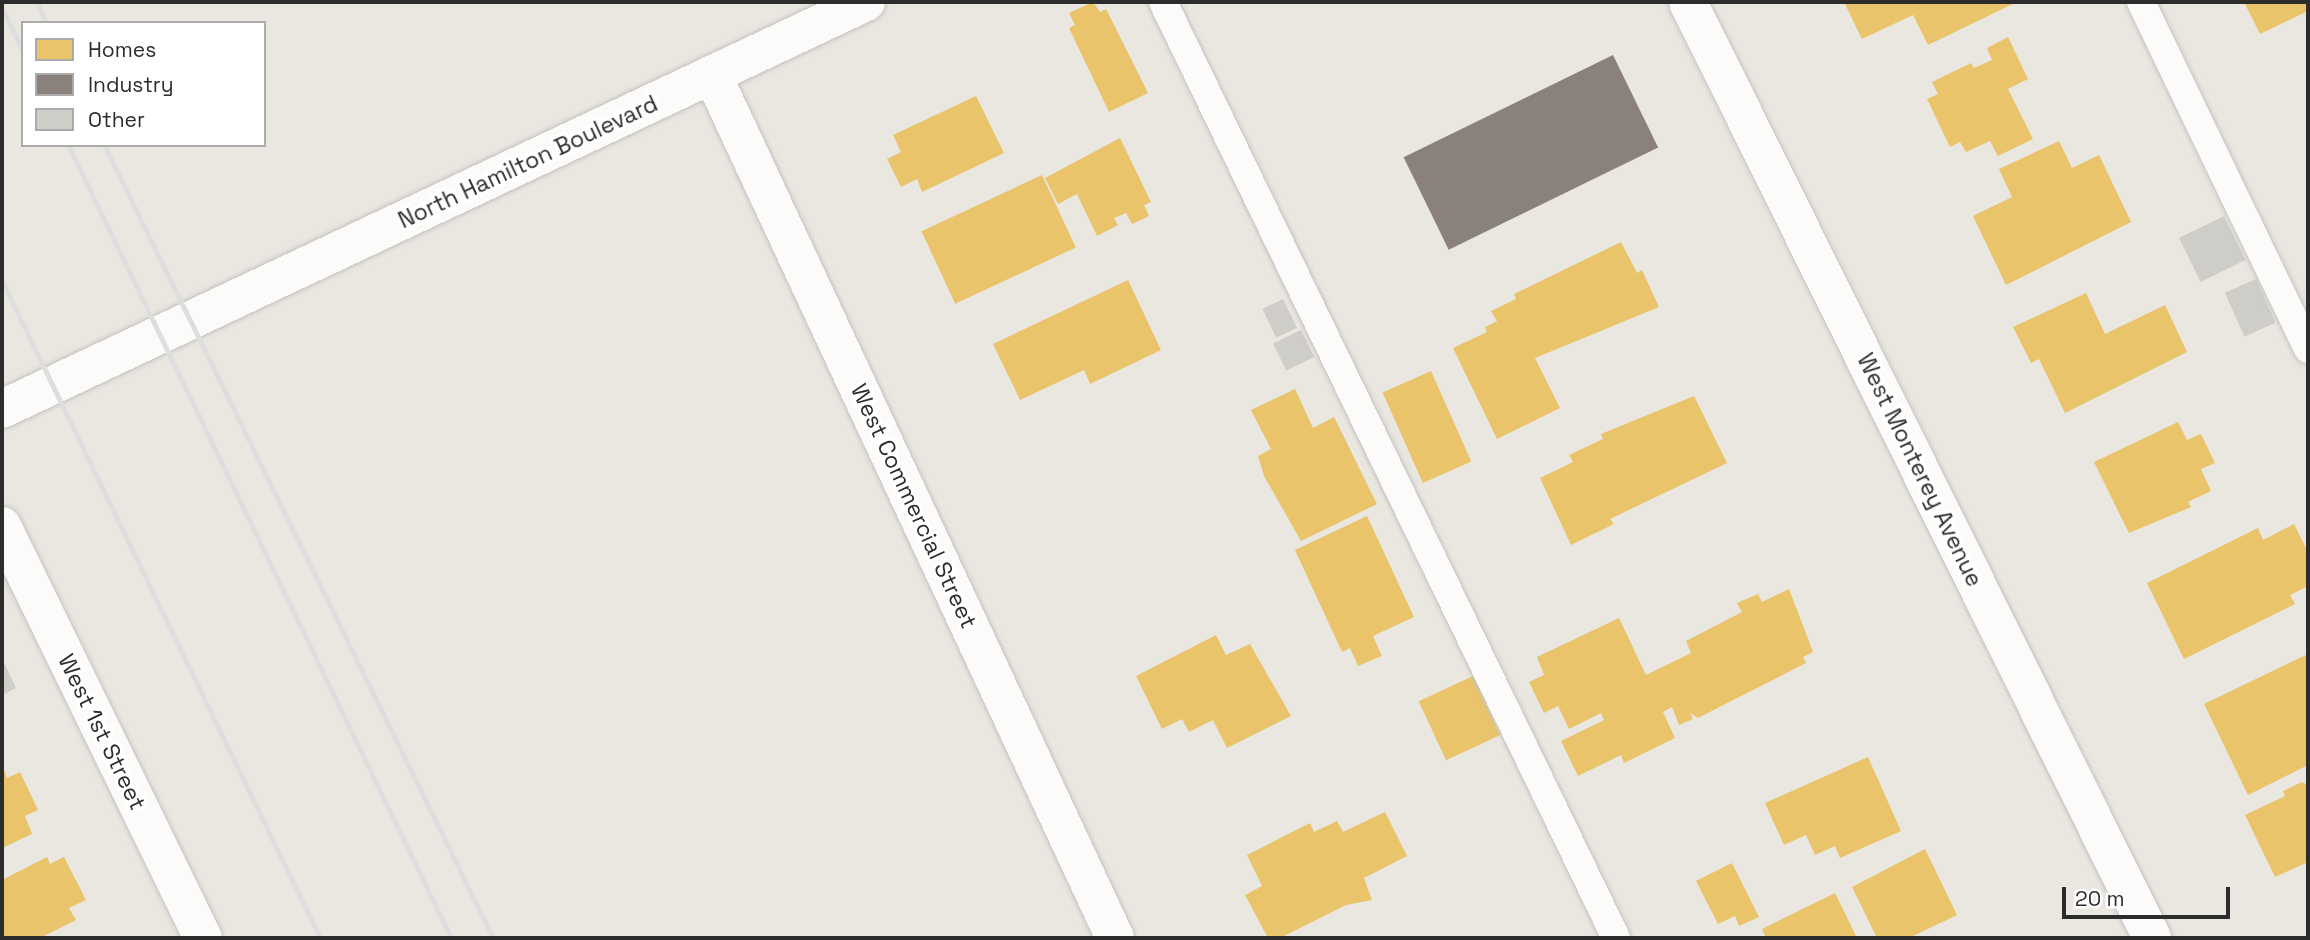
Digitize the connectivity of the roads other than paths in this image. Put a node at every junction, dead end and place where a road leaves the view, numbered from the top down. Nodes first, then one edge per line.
1 (866, 2) edge
2 (1163, 2) edge
3 (1688, 2) edge
4 (2141, 2) edge
5 (712, 74) junction
6 (2308, 349) edge
7 (2, 409) edge
8 (2, 526) edge
9 (203, 938) edge
10 (1115, 938) edge
11 (1616, 938) edge
12 (2152, 938) edge

1 - 5 street, North Hamilton Boulevard
2 - 11 lane
3 - 12 street, West Monterey Avenue
4 - 6 lane
5 - 7 street, North Hamilton Boulevard
5 - 10 street, West Commercial Street
8 - 9 street, West 1st Street

